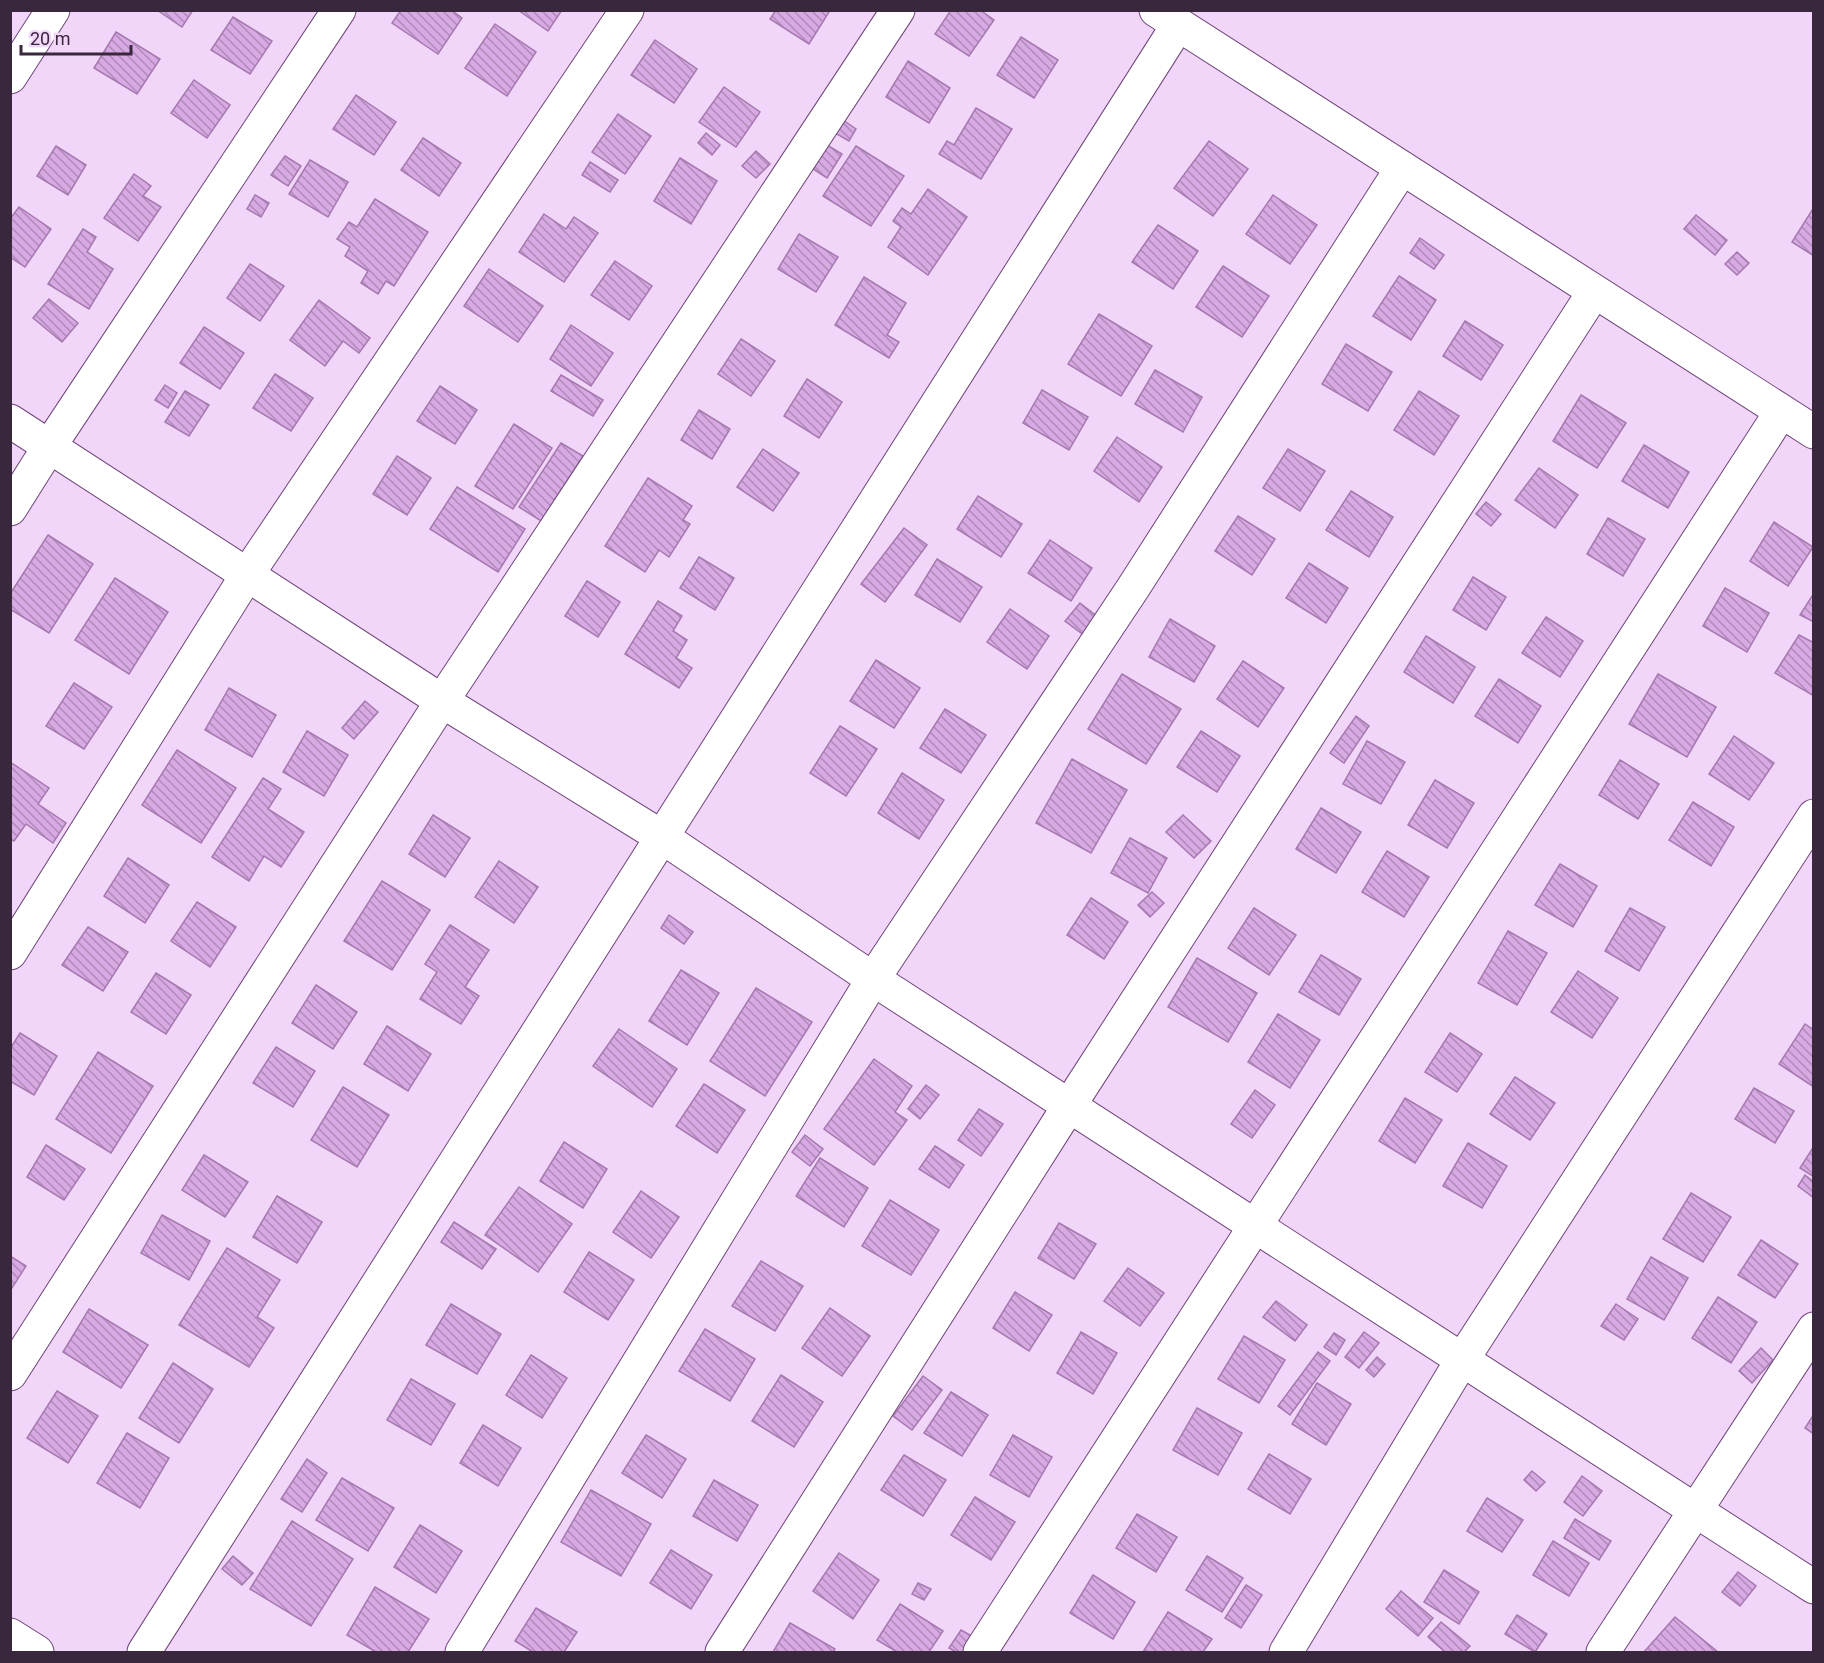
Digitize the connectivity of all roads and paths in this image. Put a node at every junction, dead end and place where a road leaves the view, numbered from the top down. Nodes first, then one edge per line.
1 (53, 10) edge
2 (339, 10) edge
3 (627, 10) edge
4 (898, 10) edge
5 (1167, 18) edge
6 (10, 77) edge
7 (1402, 168) junction
8 (1594, 292) junction
9 (1781, 412) junction
10 (10, 421) edge
11 (1814, 432) edge
12 (49, 447) junction
13 (10, 509) edge
14 (247, 575) junction
15 (442, 701) junction
16 (1814, 816) edge
17 (662, 837) junction
18 (10, 952) edge
19 (873, 979) junction
20 (1069, 1106) junction
21 (1257, 1227) junction
22 (1814, 1329) edge
23 (1462, 1360) junction
24 (10, 1374) edge
25 (1695, 1510) junction
26 (1814, 1587) edge
27 (10, 1635) edge
28 (37, 1653) edge
29 (144, 1653) edge
30 (462, 1653) edge
31 (722, 1653) edge
32 (980, 1653) edge
33 (1286, 1653) edge
34 (1602, 1653) edge

1 - 6 street
2 - 12 street
3 - 14 street
4 - 15 street
5 - 7 street
5 - 17 street
7 - 8 street
7 - 19 street
8 - 9 street
8 - 20 street
9 - 11 street
9 - 21 street
10 - 12 street
12 - 13 street
12 - 14 street
14 - 15 street
14 - 18 street
15 - 17 street
15 - 24 street
16 - 23 street
17 - 19 street
17 - 29 street
19 - 20 street
19 - 30 street
20 - 21 street
20 - 31 street
21 - 23 street
21 - 32 street
22 - 25 street
23 - 25 street
23 - 33 street
25 - 26 street
25 - 34 street
27 - 28 street

